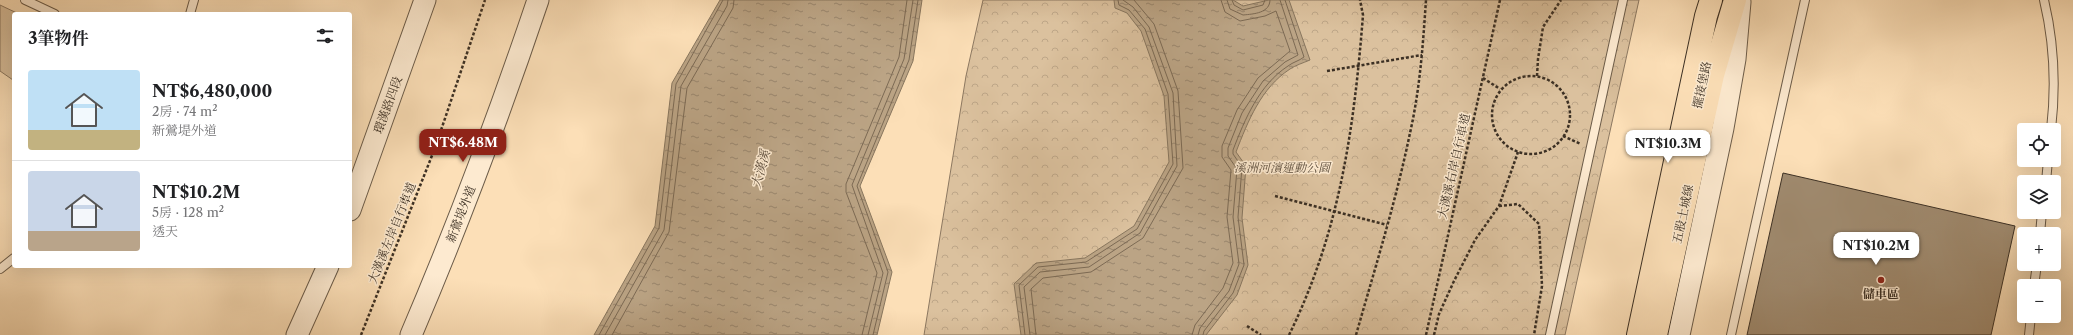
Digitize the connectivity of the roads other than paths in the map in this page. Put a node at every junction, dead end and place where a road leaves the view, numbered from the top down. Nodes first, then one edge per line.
1 (25, 0) edge
2 (194, 0) edge
3 (425, 0) edge
4 (538, 0) edge
5 (1623, 0) edge
6 (1711, 0) edge
7 (1721, 0) edge
8 (1735, 0) edge
9 (1740, 0) edge
10 (1805, 0) edge
11 (2044, 0) edge
12 (51, 12) edge
13 (191, 12) edge
14 (2052, 123) edge
15 (352, 204) edge
16 (12, 260) edge
17 (327, 268) edge
18 (0, 269) edge
19 (2030, 323) edge
20 (297, 335) edge
21 (411, 335) edge
22 (1550, 335) edge
23 (1638, 335) edge
24 (1647, 335) edge
25 (1656, 335) edge
26 (1679, 335) edge
27 (1731, 335) edge
28 (2029, 335) edge

1 - 12 lane
2 - 13 lane
3 - 15 street, 環漢路四段
4 - 21 street, 新鶯堤外道
5 - 22 lane
6 - 23 highway, 五股土城線
7 - 24 street, 擺接堡路
8 - 25 highway, 五股土城線
9 - 26 street
10 - 27 lane
11 - 14 lane
16 - 18 lane
17 - 20 street
19 - 28 lane

